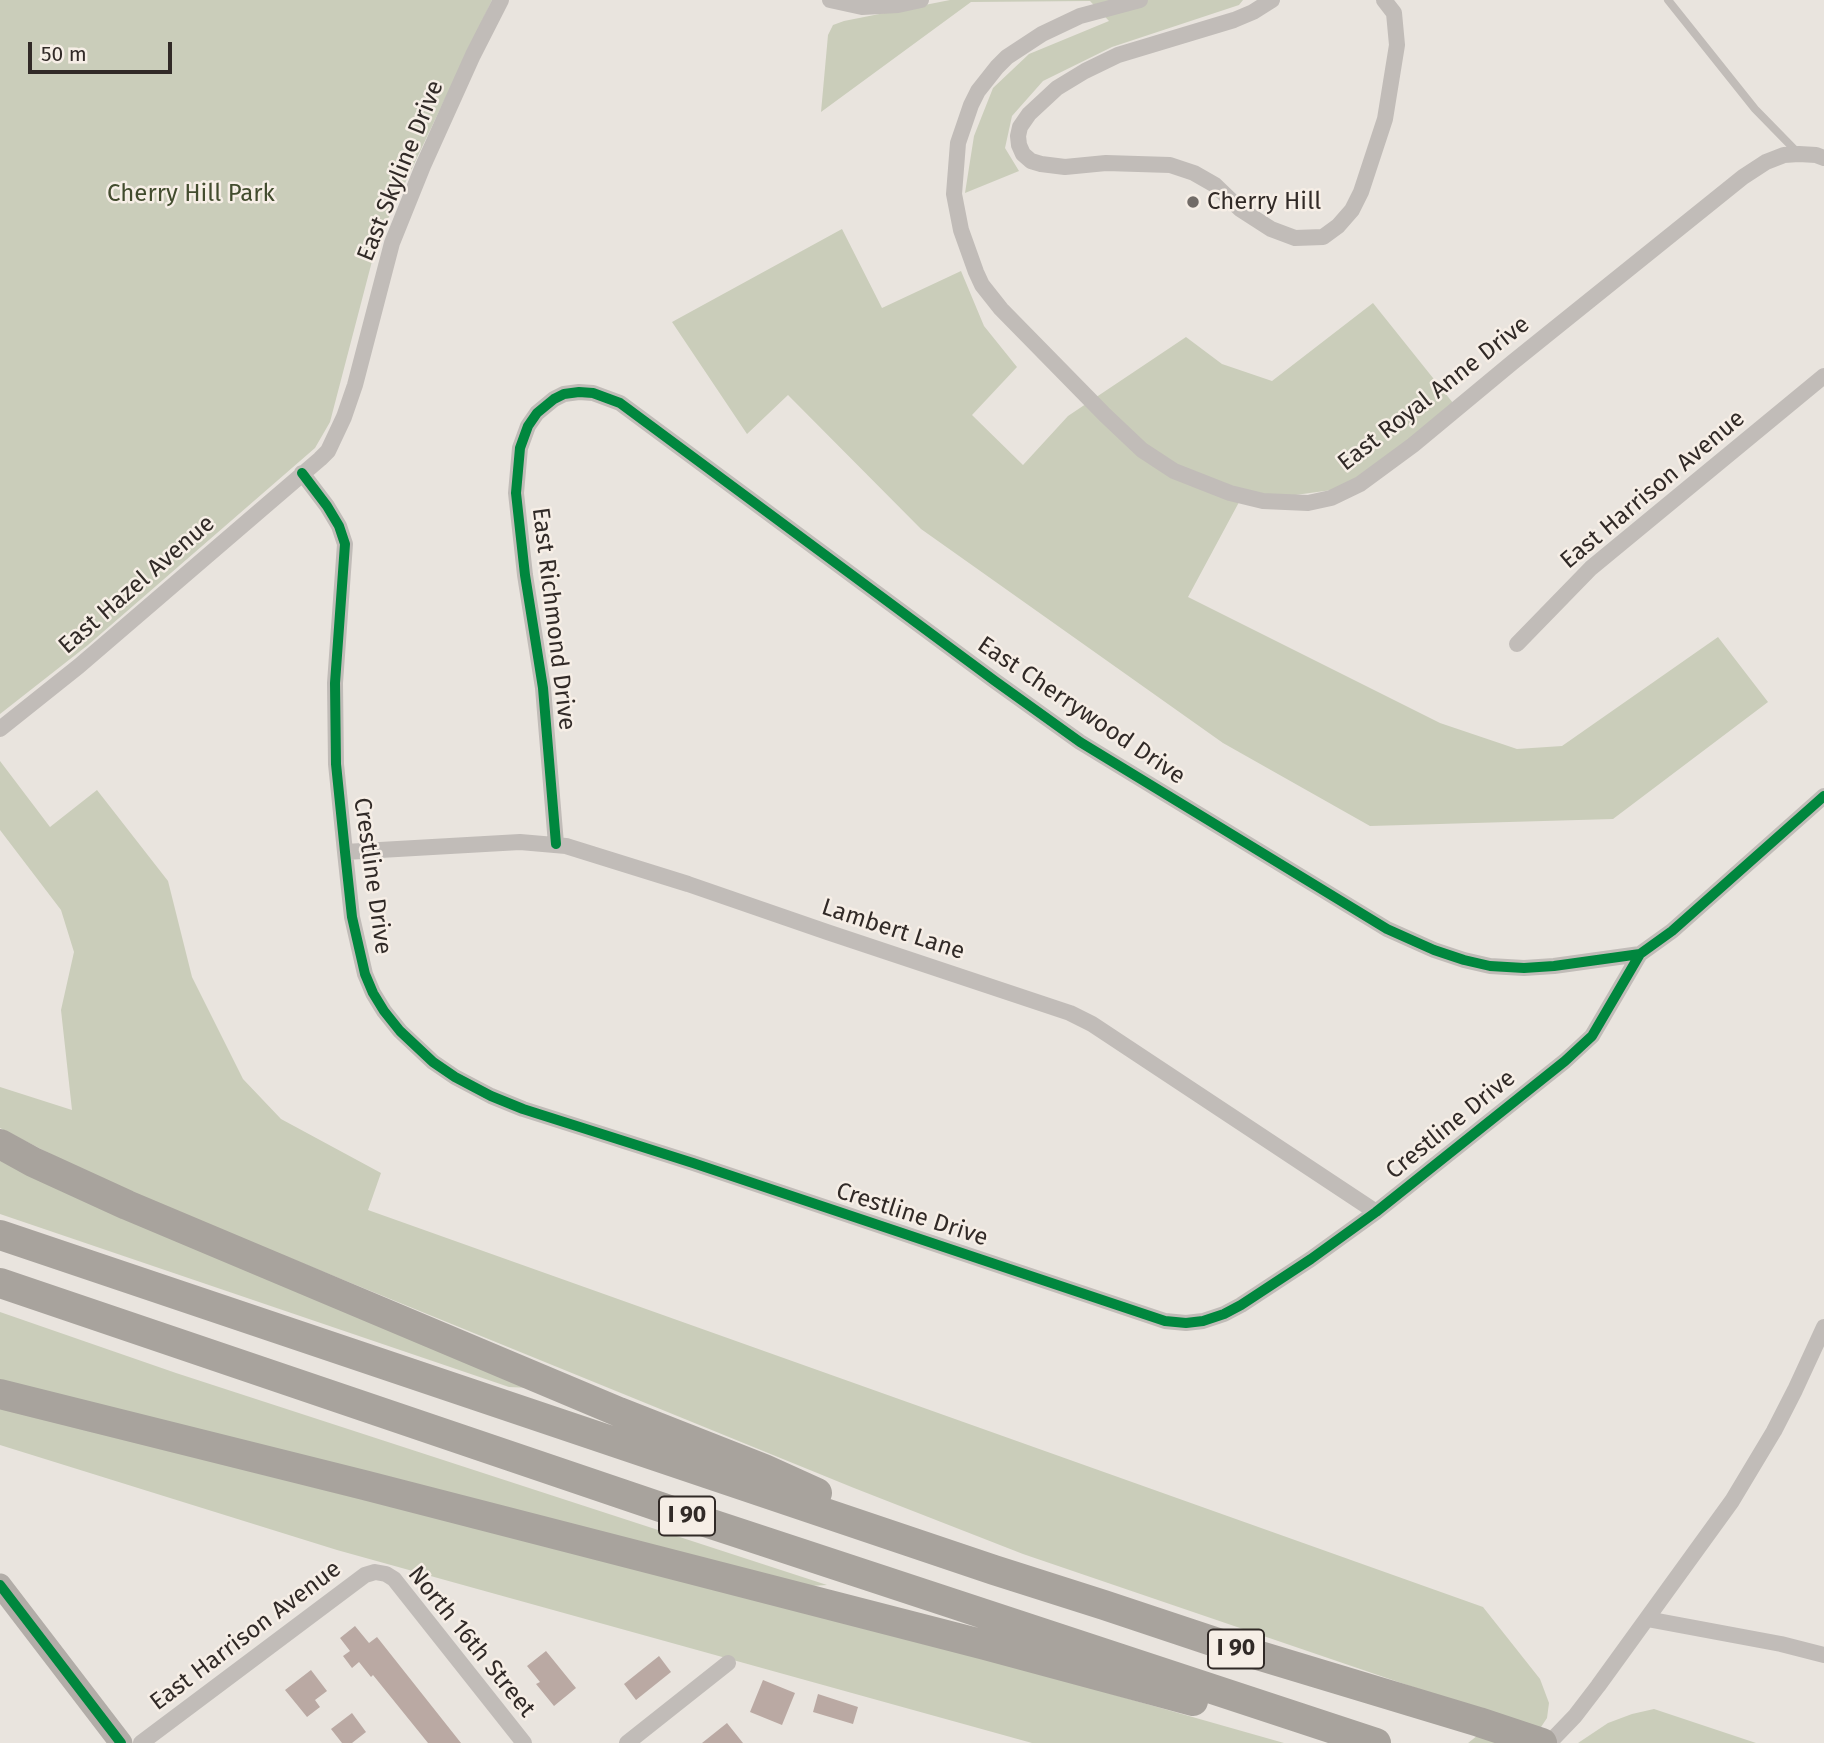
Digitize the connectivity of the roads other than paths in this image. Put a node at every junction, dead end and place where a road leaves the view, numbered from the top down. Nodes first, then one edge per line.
1 (501, 0) edge
2 (831, 0) edge
3 (921, 0) edge
4 (1140, 0) edge
5 (1272, 0) edge
6 (1384, 0) edge
7 (1668, 0) edge
8 (1799, 153) junction
9 (1824, 158) edge
10 (1824, 376) edge
11 (544, 407) joint
12 (302, 473) junction
13 (1517, 644) dead end
14 (0, 729) edge
15 (1824, 796) edge
16 (556, 844) junction
17 (345, 852) junction
18 (1640, 954) junction
19 (0, 1144) edge
20 (1376, 1212) junction
21 (0, 1236) edge
22 (0, 1283) edge
23 (1824, 1327) edge
24 (0, 1394) edge
25 (994, 1570) junction
26 (380, 1572) joint
27 (0, 1585) edge
28 (1647, 1619) junction
29 (1824, 1655) edge
30 (728, 1662) dead end
31 (121, 1743) edge
32 (141, 1743) edge
33 (524, 1743) edge
34 (627, 1743) edge
35 (1370, 1743) edge
36 (1376, 1743) edge
37 (1542, 1743) edge
38 (1549, 1743) edge

1 - 12 street, East Skyline Drive
2 - 3 street
4 - 8 street, East Royal Anne Drive
5 - 6 street
7 - 8 lane
8 - 9 street, East Royal Anne Drive
10 - 13 street, East Harrison Avenue
11 - 16 street, East Richmond Drive
11 - 18 street, East Cherrywood Drive
12 - 14 street, East Hazel Avenue
12 - 17 street, Crestline Drive
15 - 18 street, Crestline Drive
16 - 17 street, Lambert Lane
16 - 20 street, Lambert Lane
17 - 20 street, Crestline Drive
18 - 20 street, Crestline Drive
19 - 25 highway
21 - 25 highway, I 90
22 - 36 highway, I 90
23 - 28 street
24 - 35 highway, I 90
25 - 37 highway, I 90
26 - 32 street, East Harrison Avenue
26 - 33 street, North 16th Street
27 - 31 main road
28 - 29 street
28 - 38 street
30 - 34 street

